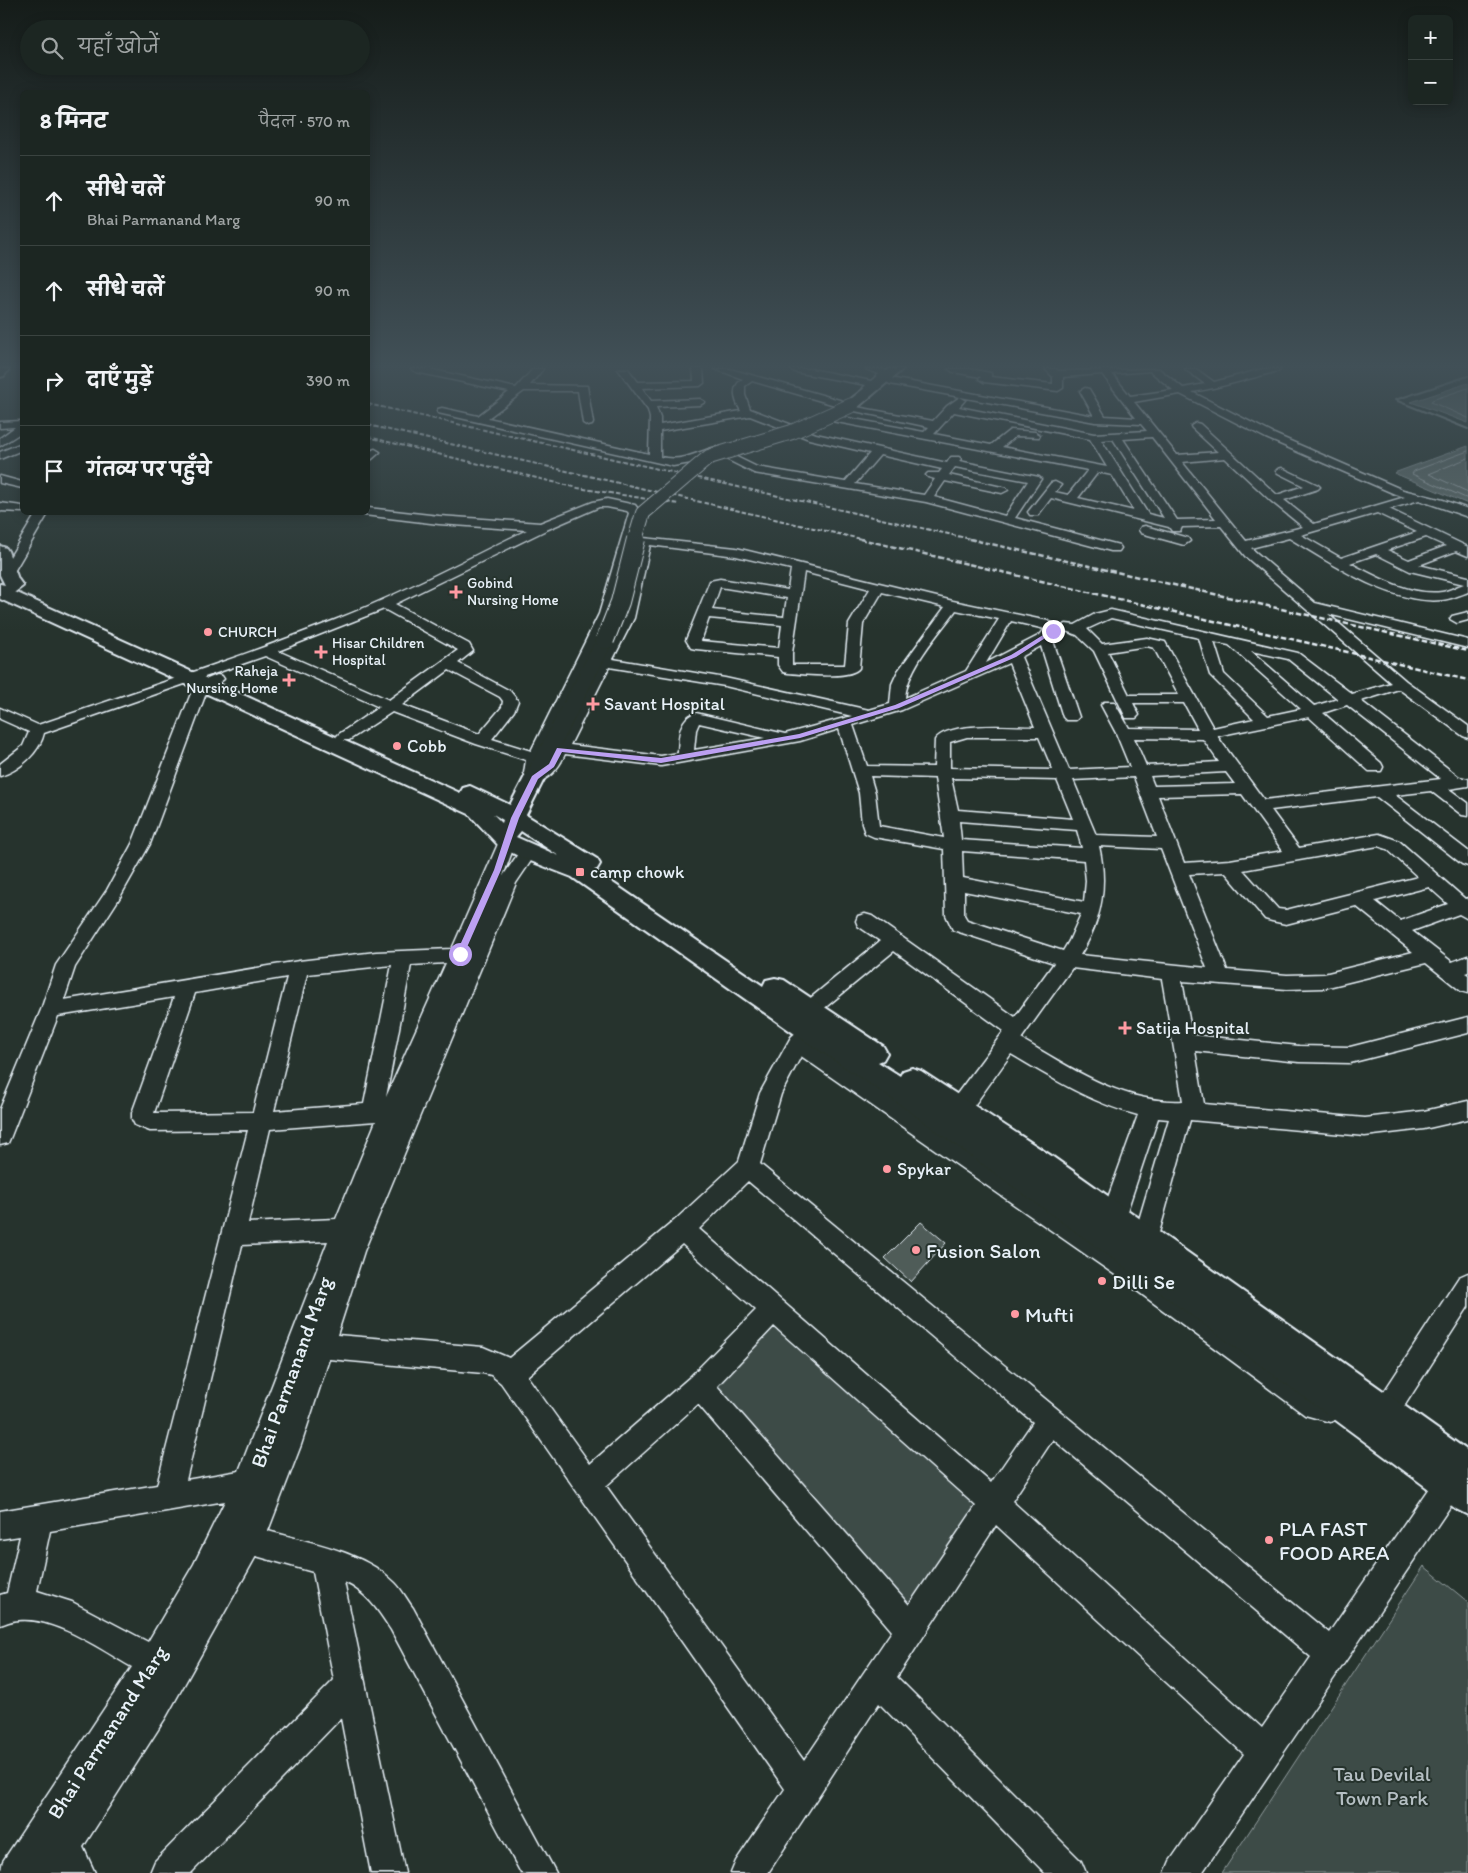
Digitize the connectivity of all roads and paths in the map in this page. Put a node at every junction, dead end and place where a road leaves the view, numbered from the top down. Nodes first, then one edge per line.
1 (647, 456) edge
2 (701, 456) edge
3 (713, 456) edge
4 (728, 456) edge
5 (868, 456) edge
6 (956, 456) edge
7 (967, 456) edge
8 (1030, 456) edge
9 (1080, 456) edge
10 (1106, 456) edge
11 (1129, 456) edge
12 (1172, 456) edge
13 (1208, 456) edge
14 (1229, 456) edge
15 (1318, 456) edge
16 (654, 458) joint
17 (875, 459) junction
18 (1174, 459) junction
19 (1326, 460) junction
20 (1073, 464) junction
21 (950, 465) junction
22 (1095, 469) junction
23 (1282, 471) junction
24 (1115, 472) junction
25 (924, 474) dead end
26 (1013, 474) junction
27 (1037, 474) junction
28 (942, 477) junction
29 (1252, 478) junction
30 (0, 479) edge
31 (20, 484) edge
32 (847, 486) junction
33 (1419, 497) junction
34 (1045, 498) junction
35 (927, 499) junction
36 (1071, 499) junction
37 (1275, 499) junction
38 (993, 502) junction
39 (0, 507) edge
40 (1380, 508) junction
41 (20, 509) edge
42 (370, 512) edge
43 (1034, 512) dead end
44 (1468, 513) edge
45 (42, 515) edge
46 (1144, 517) junction
47 (1008, 520) junction
48 (1226, 522) junction
49 (1173, 524) junction
50 (542, 527) junction
51 (1312, 528) junction
52 (1428, 532) junction
53 (1292, 534) junction
54 (628, 540) junction
55 (644, 541) junction
56 (1187, 546) joint
57 (1243, 546) junction
58 (1115, 548) dead end
59 (1463, 549) edge
60 (1377, 550) junction
61 (0, 551) edge
62 (1341, 562) junction
63 (1408, 565) junction
64 (798, 567) junction
65 (1443, 574) junction
66 (1468, 581) edge
67 (878, 587) junction
68 (1468, 587) edge
69 (7, 592) edge
70 (792, 595) junction
71 (1440, 596) junction
72 (385, 604) junction
73 (953, 604) junction
74 (1309, 605) junction
75 (703, 613) junction
76 (1007, 617) junction
77 (789, 622) junction
78 (1077, 629) junction
79 (1050, 633) junction
80 (1205, 636) junction
81 (1233, 642) junction
82 (1468, 644) edge
83 (1100, 648) junction
84 (266, 651) junction
85 (785, 653) junction
86 (1013, 656) junction
87 (606, 662) junction
88 (449, 664) junction
89 (973, 672) junction
90 (203, 678) junction
91 (1402, 684) junction
92 (1190, 700) junction
93 (1350, 700) junction
94 (1117, 702) junction
95 (392, 705) junction
96 (897, 707) junction
97 (1310, 712) junction
98 (0, 713) edge
99 (871, 715) junction
100 (1131, 716) dead end
101 (1070, 717) dead end
102 (1264, 722) junction
103 (845, 724) junction
104 (37, 730) junction
105 (1044, 732) junction
106 (1124, 733) junction
107 (1468, 733) edge
108 (1208, 734) junction
109 (344, 736) junction
110 (788, 738) junction
111 (482, 741) junction
112 (560, 750) junction
113 (686, 758) junction
114 (1230, 767) junction
115 (1375, 767) dead end
116 (535, 768) junction
117 (861, 770) junction
118 (0, 771) edge
119 (1139, 771) junction
120 (943, 772) junction
121 (1062, 775) junction
122 (1462, 781) edge
123 (1435, 786) junction
124 (1247, 790) junction
125 (1148, 791) junction
126 (1382, 793) junction
127 (1259, 806) junction
128 (1468, 811) edge
129 (950, 815) junction
130 (516, 837) junction
131 (1088, 840) junction
132 (1168, 843) junction
133 (953, 845) junction
134 (1295, 855) junction
135 (1468, 860) edge
136 (1230, 866) junction
137 (1178, 869) junction
138 (1434, 880) junction
139 (955, 883) junction
140 (1360, 899) junction
141 (1466, 907) edge
142 (1092, 910) junction
143 (865, 921) dead end
144 (1397, 929) junction
145 (892, 941) junction
146 (468, 955) junction
147 (1428, 955) junction
148 (403, 957) junction
149 (1067, 960) junction
150 (1468, 963) edge
151 (299, 968) junction
152 (1450, 972) junction
153 (1171, 973) junction
154 (1220, 978) junction
155 (188, 986) junction
156 (1468, 986) edge
157 (51, 1010) junction
158 (1468, 1025) edge
159 (811, 1027) junction
160 (1013, 1036) junction
161 (1183, 1042) junction
162 (1151, 1108) junction
163 (1189, 1110) junction
164 (1468, 1110) edge
165 (392, 1111) junction
166 (953, 1117) junction
167 (261, 1121) junction
168 (0, 1136) edge
169 (748, 1168) junction
170 (1113, 1217) junction
171 (344, 1229) junction
172 (682, 1229) junction
173 (233, 1235) junction
174 (1145, 1240) junction
175 (1468, 1285) edge
176 (773, 1310) junction
177 (322, 1346) junction
178 (510, 1374) junction
179 (700, 1386) junction
180 (1342, 1404) junction
181 (1385, 1412) junction
182 (1050, 1420) junction
183 (1461, 1480) edge
184 (263, 1482) junction
185 (587, 1485) junction
186 (168, 1498) junction
187 (994, 1504) junction
188 (38, 1519) junction
189 (0, 1526) edge
190 (237, 1536) junction
191 (326, 1561) junction
192 (10, 1608) edge
193 (910, 1629) junction
194 (1332, 1655) junction
195 (154, 1662) junction
196 (877, 1679) junction
197 (350, 1686) junction
198 (1265, 1752) junction
199 (804, 1788) junction
200 (71, 1859) edge
201 (15, 1873) edge
202 (47, 1873) edge
203 (167, 1873) edge
204 (388, 1873) edge
205 (539, 1873) edge
206 (748, 1873) edge
207 (1069, 1873) edge
208 (1182, 1873) edge

1 - 16 street
2 - 16 street
3 - 116 main road, bridge
4 - 32 street
5 - 17 street
6 - 21 street
7 - 27 street
8 - 20 street
9 - 20 street
10 - 24 street
11 - 49 street
12 - 18 street
13 - 18 street
14 - 29 street
15 - 19 street
17 - 21 street
17 - 32 street
18 - 48 street
19 - 23 street
19 - 33 street
20 - 22 street
21 - 26 street
21 - 28 street
22 - 24 street
22 - 36 street
23 - 29 street
23 - 37 street
24 - 46 street
25 - 28 street
26 - 27 street
26 - 38 street
27 - 34 street
27 - 47 street
28 - 35 street
28 - 38 street
29 - 37 street
30 - 31 street
32 - 35 street
33 - 40 street
33 - 44 street
34 - 36 street
34 - 43 street
34 - 56 street
35 - 38 street
36 - 46 street
37 - 51 street
38 - 47 street
39 - 41 street
40 - 51 street
40 - 52 street
42 - 50 street
45 - 69 street
46 - 49 street
47 - 58 street
48 - 49 street
48 - 57 street
49 - 56 street
50 - 54 street
50 - 72 street
51 - 53 street
52 - 59 street
52 - 60 street
53 - 57 street
53 - 62 street
54 - 55 street
54 - 116 street
55 - 64 street
55 - 87 street
57 - 74 street
59 - 63 street
60 - 62 street
60 - 63 street
61 - 69 main road
62 - 71 street
63 - 65 street
64 - 67 street
64 - 70 street
65 - 66 street
65 - 71 street
67 - 73 street
67 - 85 street
68 - 71 street
69 - 90 main road
70 - 75 street
70 - 77 street
72 - 84 street
72 - 88 street
73 - 76 street
73 - 96 street
74 - 82 street
74 - 91 street
75 - 77 street
75 - 85 street
76 - 79 street
76 - 89 street
77 - 85 street
78 - 79 street
78 - 80 street
78 - 83 street
79 - 86 street
79 - 101 street
80 - 81 street
80 - 102 street
81 - 93 street
81 - 97 street
83 - 92 street
83 - 94 street
84 - 90 street
84 - 95 street
86 - 89 street
86 - 105 street
87 - 99 street
87 - 112 street
88 - 95 street
88 - 111 street
89 - 96 street
90 - 104 street
90 - 109 main road
90 - 130 main road
90 - 157 street
91 - 93 street
91 - 107 street
92 - 94 street
92 - 108 street
93 - 97 street
93 - 122 street
94 - 100 street
94 - 106 street
95 - 109 street
95 - 111 street
96 - 99 street
97 - 102 street
97 - 115 street
98 - 104 street
99 - 103 street
102 - 108 street
103 - 110 street
103 - 117 street
104 - 118 street
105 - 120 street
105 - 121 street
106 - 108 street
106 - 119 street
108 - 114 street
109 - 130 main road
110 - 113 street
110 - 113 street
111 - 116 street
112 - 113 street
112 - 116 street
114 - 119 street
114 - 124 street
116 - 130 main road
117 - 120 street
117 - 133 street
119 - 121 street
119 - 125 street
120 - 121 street
120 - 129 street
121 - 131 street
122 - 123 street
123 - 126 street
123 - 128 street
124 - 125 street
124 - 127 street
125 - 132 street
126 - 127 street
126 - 135 street
127 - 134 street
129 - 131 street
129 - 133 street
130 - 146 street, Bhai Parmanand Marg
130 - 159 main road
130 - 159 main road
131 - 132 street
131 - 133 street
131 - 142 street
132 - 137 street
133 - 139 street
134 - 136 street
134 - 138 street
136 - 137 street
136 - 140 street
137 - 154 street
138 - 140 street
138 - 141 street
139 - 142 street
139 - 149 street
140 - 144 street
141 - 144 street
142 - 149 street
143 - 145 street
144 - 147 street
145 - 159 street
145 - 160 street
146 - 148 street
146 - 165 street, Bhai Parmanand Marg
147 - 152 street
147 - 154 street
148 - 151 street
148 - 165 street
149 - 153 street
149 - 160 street
150 - 152 street
151 - 155 street
151 - 167 street
152 - 156 street
153 - 154 street
153 - 161 street
155 - 157 street
155 - 167 street
157 - 168 street
158 - 161 street
159 - 166 main road
159 - 169 street
159 - 180 street
160 - 162 street
160 - 166 street
161 - 163 street
162 - 163 street
162 - 170 street
163 - 164 street
163 - 174 street
165 - 167 street
165 - 171 street, Bhai Parmanand Marg
165 - 177 street, Bhai Parmanand Marg
166 - 170 main road
166 - 180 main road
167 - 173 street
169 - 172 street
169 - 182 street
170 - 174 main road
171 - 173 street
171 - 184 street, Bhai Parmanand Marg
172 - 176 street
172 - 178 street
173 - 186 street
174 - 181 main road
175 - 181 street
176 - 179 street
176 - 187 street
177 - 178 street
177 - 184 street, Bhai Parmanand Marg
178 - 185 street
179 - 185 street
179 - 193 street
180 - 183 main road
181 - 183 main road
182 - 187 street
182 - 194 street
183 - 194 street
184 - 186 street
184 - 190 street, Bhai Parmanand Marg
185 - 199 street
186 - 188 street
187 - 193 street
187 - 198 street
188 - 189 street
188 - 192 street
190 - 191 street
190 - 195 street, Bhai Parmanand Marg
190 - 200 street, Bhai Parmanand Marg
191 - 197 street
191 - 205 street
192 - 195 street
193 - 196 street
194 - 198 street
195 - 201 street, Bhai Parmanand Marg
196 - 199 street
196 - 207 street
197 - 203 street
197 - 204 street
198 - 208 street
199 - 206 street
200 - 202 street, Bhai Parmanand Marg

